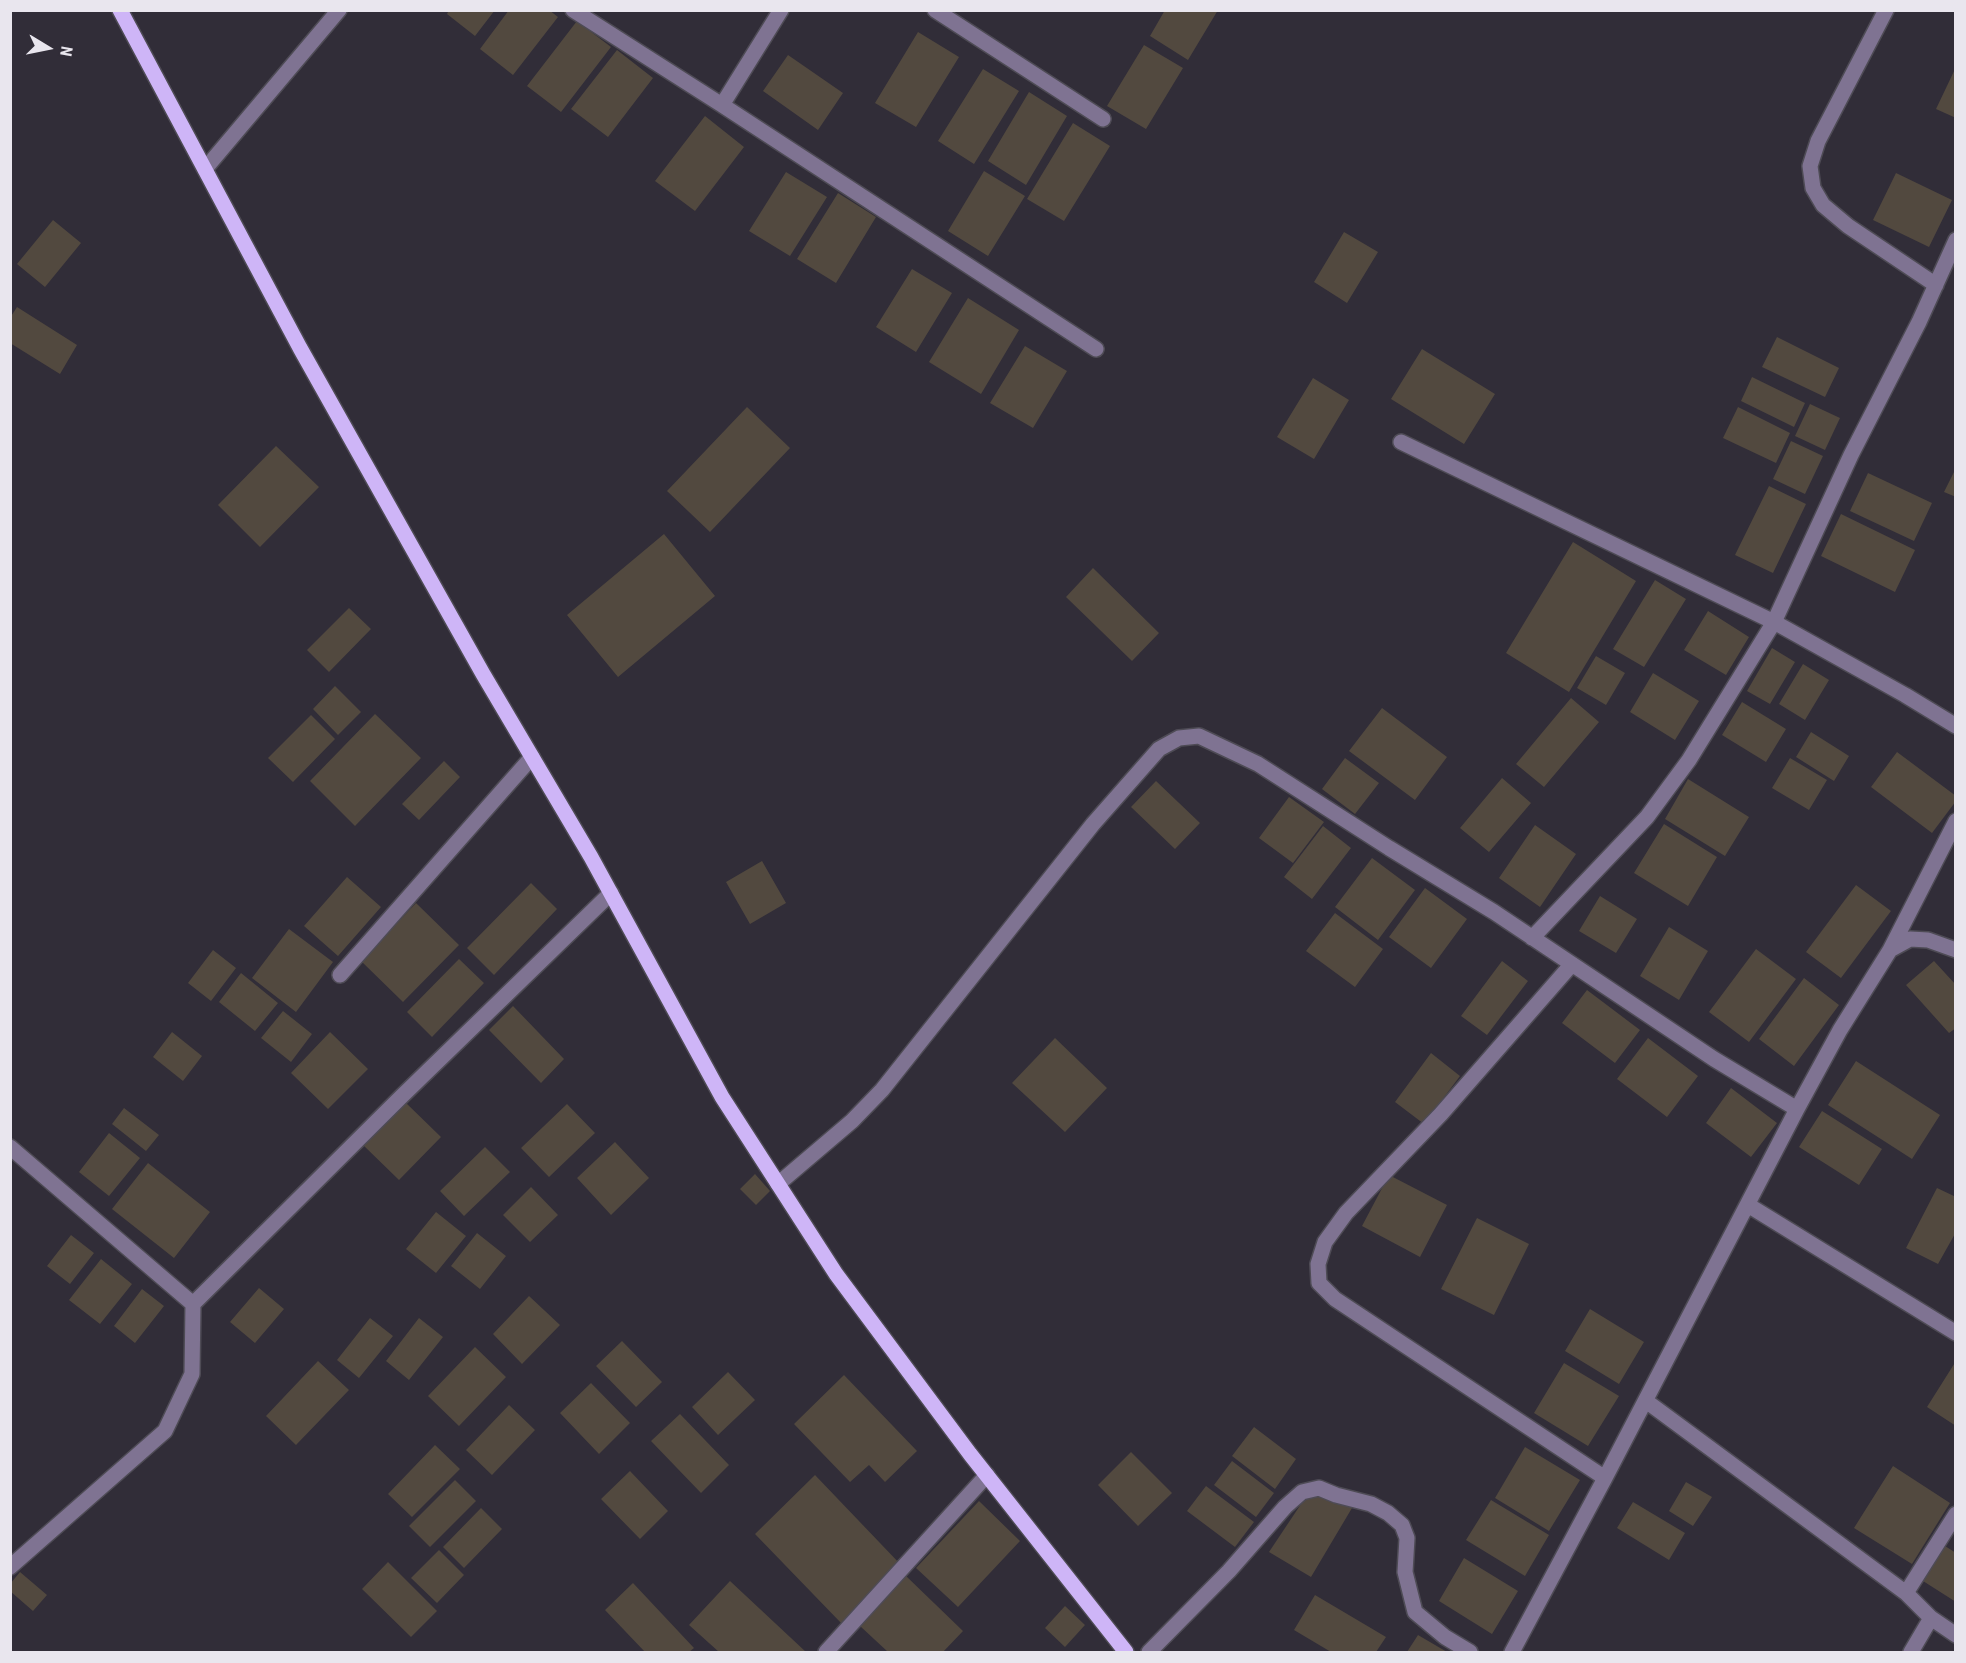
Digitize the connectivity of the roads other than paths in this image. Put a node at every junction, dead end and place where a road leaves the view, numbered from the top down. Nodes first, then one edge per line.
1 (120, 10) edge
2 (339, 10) edge
3 (573, 10) edge
4 (781, 10) edge
5 (934, 10) edge
6 (1886, 10) edge
7 (722, 105) junction
8 (1103, 119) dead end
9 (205, 169) junction
10 (1956, 240) edge
11 (1936, 285) junction
12 (1096, 349) dead end
13 (1401, 441) dead end
14 (1774, 622) junction
15 (1955, 725) edge
16 (532, 757) junction
17 (1956, 821) edge
18 (610, 893) junction
19 (1532, 938) junction
20 (1890, 950) junction
21 (1956, 950) edge
22 (1572, 964) junction
23 (340, 975) dead end
24 (1797, 1109) junction
25 (10, 1147) edge
26 (778, 1184) junction
27 (1748, 1205) junction
28 (193, 1304) junction
29 (1956, 1333) edge
30 (1646, 1401) junction
31 (987, 1475) junction
32 (1605, 1478) junction
33 (1956, 1515) edge
34 (10, 1567) edge
35 (1906, 1593) junction
36 (1931, 1618) junction
37 (1956, 1635) edge
38 (826, 1653) edge
39 (1126, 1653) edge
40 (1149, 1653) edge
41 (1470, 1653) edge
42 (1512, 1653) edge
43 (1911, 1653) edge

1 - 9 main road
2 - 9 street
3 - 7 street
4 - 7 street
5 - 8 street
6 - 11 street
7 - 12 street
9 - 16 main road
10 - 11 street
11 - 14 street
13 - 14 street
14 - 15 street
14 - 19 street
16 - 18 main road
16 - 23 street
17 - 20 street
18 - 26 main road
18 - 28 street
19 - 22 street
19 - 26 street
20 - 21 street
20 - 24 street
22 - 24 street
22 - 32 street
24 - 27 street
25 - 28 street
26 - 31 main road
27 - 29 street
27 - 30 street
28 - 34 street
30 - 32 street
30 - 35 street
31 - 38 street
31 - 39 main road
32 - 42 street
33 - 35 street
35 - 36 street
36 - 37 street
36 - 43 street
40 - 41 street

